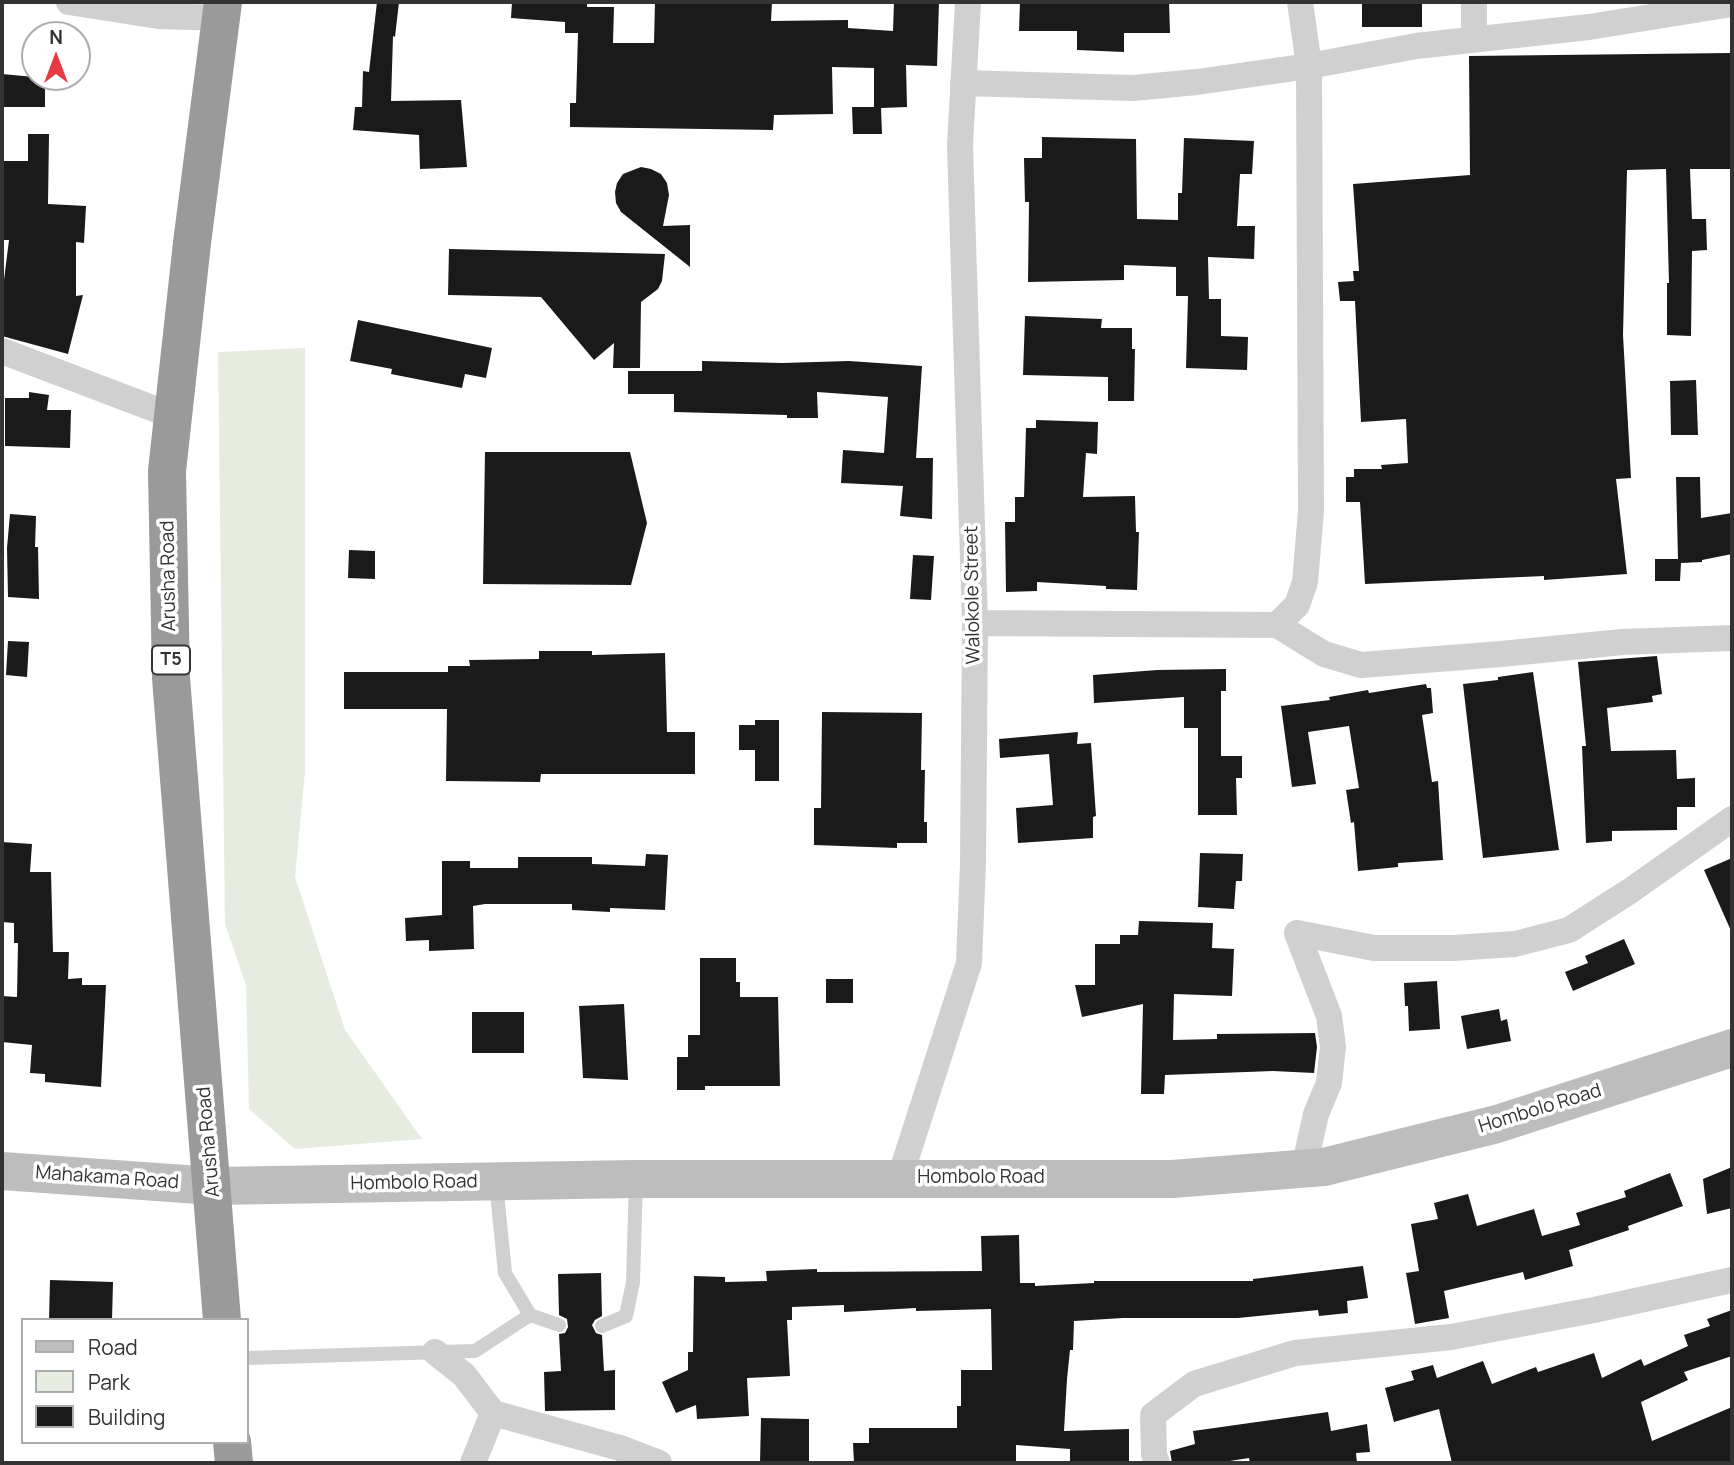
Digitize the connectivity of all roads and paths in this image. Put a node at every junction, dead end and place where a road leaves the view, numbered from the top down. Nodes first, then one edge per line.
1 (69, 2) edge
2 (968, 2) edge
3 (1300, 2) edge
4 (1474, 2) edge
5 (1732, 4) edge
6 (222, 10) edge
7 (1474, 39) junction
8 (1309, 66) junction
9 (963, 83) junction
10 (2, 351) edge
11 (173, 416) junction
12 (975, 624) junction
13 (1277, 625) junction
14 (1732, 638) edge
15 (1732, 818) edge
16 (1732, 1048) edge
17 (1304, 1168) junction
18 (2, 1171) edge
19 (901, 1177) junction
20 (636, 1179) junction
21 (496, 1182) junction
22 (213, 1186) junction
23 (1732, 1280) edge
24 (530, 1315) junction
25 (222, 1318) edge
26 (559, 1325) dead end
27 (602, 1326) dead end
28 (435, 1352) junction
29 (248, 1358) edge
30 (493, 1413) junction
31 (232, 1444) edge
32 (233, 1463) edge
33 (473, 1463) edge
34 (659, 1463) edge
35 (1157, 1463) edge

1 - 6 street
2 - 9 street, Walokole Street
3 - 8 street
4 - 7 street
5 - 7 street
6 - 11 highway, Arusha Road / T5
7 - 8 street
8 - 9 street
8 - 13 street
9 - 12 street, Walokole Street
10 - 11 street
11 - 22 highway, Arusha Road / T5
12 - 13 street
12 - 19 street, Walokole Street
13 - 14 street
15 - 17 street
16 - 17 street, Hombolo Road
17 - 19 street, Hombolo Road
18 - 22 street, Mahakama Road
19 - 20 street, Hombolo Road
20 - 21 street, Hombolo Road
20 - 27 lane
21 - 22 street, Hombolo Road
21 - 24 lane
22 - 25 highway, Arusha Road / T5
23 - 35 street
24 - 26 lane
24 - 28 lane
28 - 29 lane
28 - 30 street
30 - 33 street
30 - 34 street
31 - 32 highway

